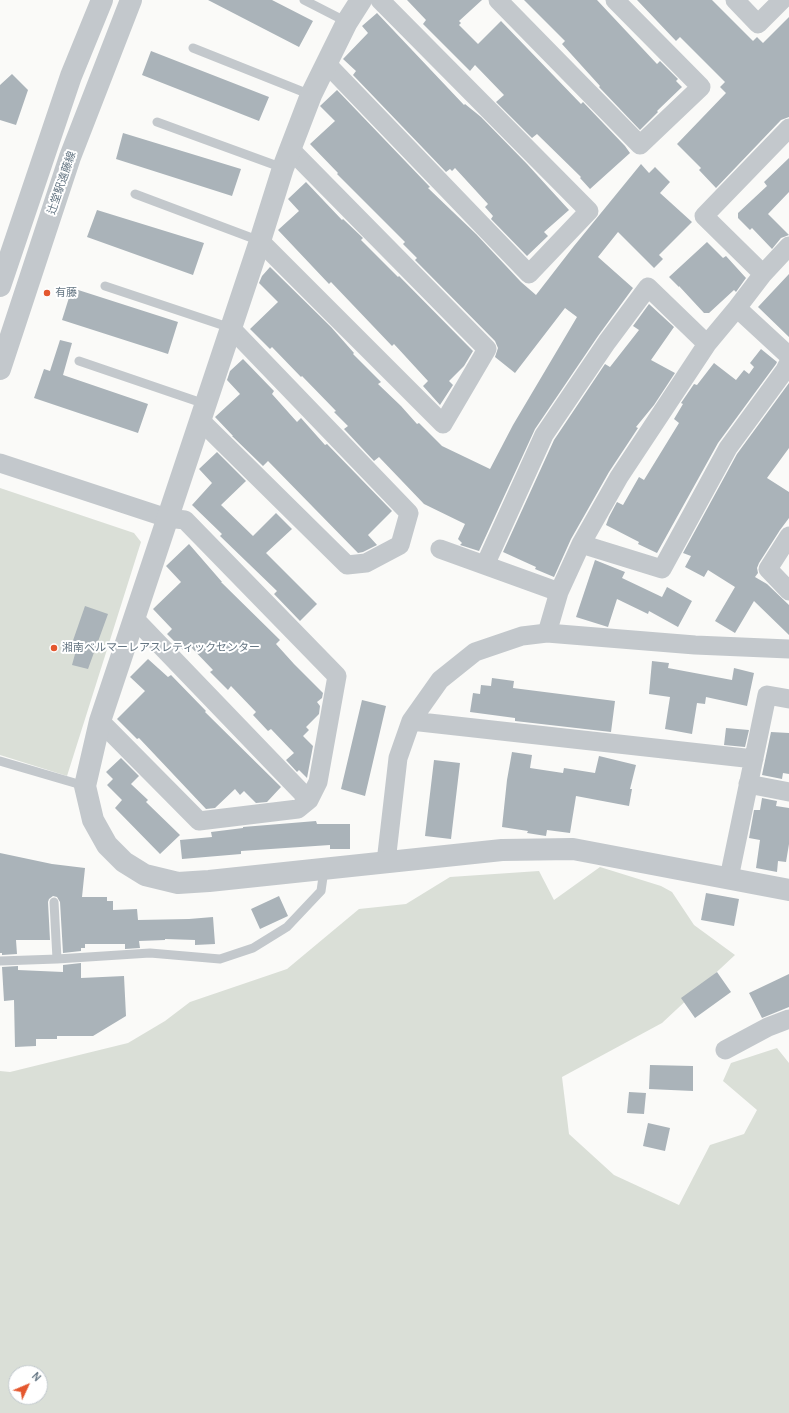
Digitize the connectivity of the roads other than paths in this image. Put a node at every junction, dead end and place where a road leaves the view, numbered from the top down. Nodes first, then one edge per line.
1 (102, 0) edge
2 (131, 0) edge
3 (304, 0) edge
4 (360, 0) edge
5 (380, 0) edge
6 (498, 0) edge
7 (615, 0) edge
8 (735, 0) edge
9 (782, 0) edge
10 (347, 22) junction
11 (193, 48) dead end
12 (326, 63) junction
13 (311, 95) junction
14 (157, 122) dead end
15 (789, 128) edge
16 (287, 158) junction
17 (135, 194) dead end
18 (260, 241) junction
19 (789, 246) edge
20 (763, 274) junction
21 (0, 286) edge
22 (105, 286) dead end
23 (738, 308) junction
24 (231, 328) junction
25 (707, 344) junction
26 (79, 361) dead end
27 (0, 369) edge
28 (787, 371) edge
29 (203, 412) junction
30 (0, 463) edge
31 (167, 518) junction
32 (789, 536) edge
33 (581, 544) junction
34 (440, 549) dead end
35 (485, 565) junction
36 (789, 591) edge
37 (559, 592) junction
38 (134, 618) junction
39 (547, 634) junction
40 (789, 649) edge
41 (789, 699) edge
42 (100, 721) junction
43 (411, 721) junction
44 (754, 759) junction
45 (0, 762) edge
46 (748, 784) junction
47 (84, 786) junction
48 (789, 792) edge
49 (309, 800) junction
50 (386, 862) junction
51 (324, 868) junction
52 (729, 878) junction
53 (789, 890) edge
54 (54, 902) dead end
55 (57, 959) junction
56 (0, 961) edge
57 (789, 1019) edge
58 (725, 1050) dead end

1 - 21 street
2 - 27 street, 辻堂駅遠藤線
3 - 10 lane
4 - 10 street
5 - 12 street
6 - 7 street
8 - 9 street
10 - 12 street
11 - 13 lane
12 - 13 street
13 - 16 street
14 - 16 lane
15 - 20 street
16 - 18 street
16 - 18 street
17 - 18 lane
18 - 24 street
19 - 20 street
20 - 23 street
22 - 24 lane
23 - 25 street
23 - 28 street
24 - 29 street
24 - 29 street
25 - 33 street
25 - 35 street
26 - 29 lane
28 - 33 street
29 - 31 street
30 - 31 street
31 - 38 street
31 - 49 street
32 - 36 street
33 - 37 street
34 - 35 street
35 - 37 street
37 - 39 street
38 - 42 street
38 - 49 street
39 - 40 street
39 - 43 street
41 - 44 street
42 - 47 street
42 - 49 street
43 - 44 street
43 - 50 street
44 - 46 street
45 - 47 lane
46 - 48 street
46 - 52 street
47 - 51 street
50 - 51 street
50 - 52 street
51 - 55 lane
52 - 53 street
54 - 55 lane
55 - 56 lane
57 - 58 street

